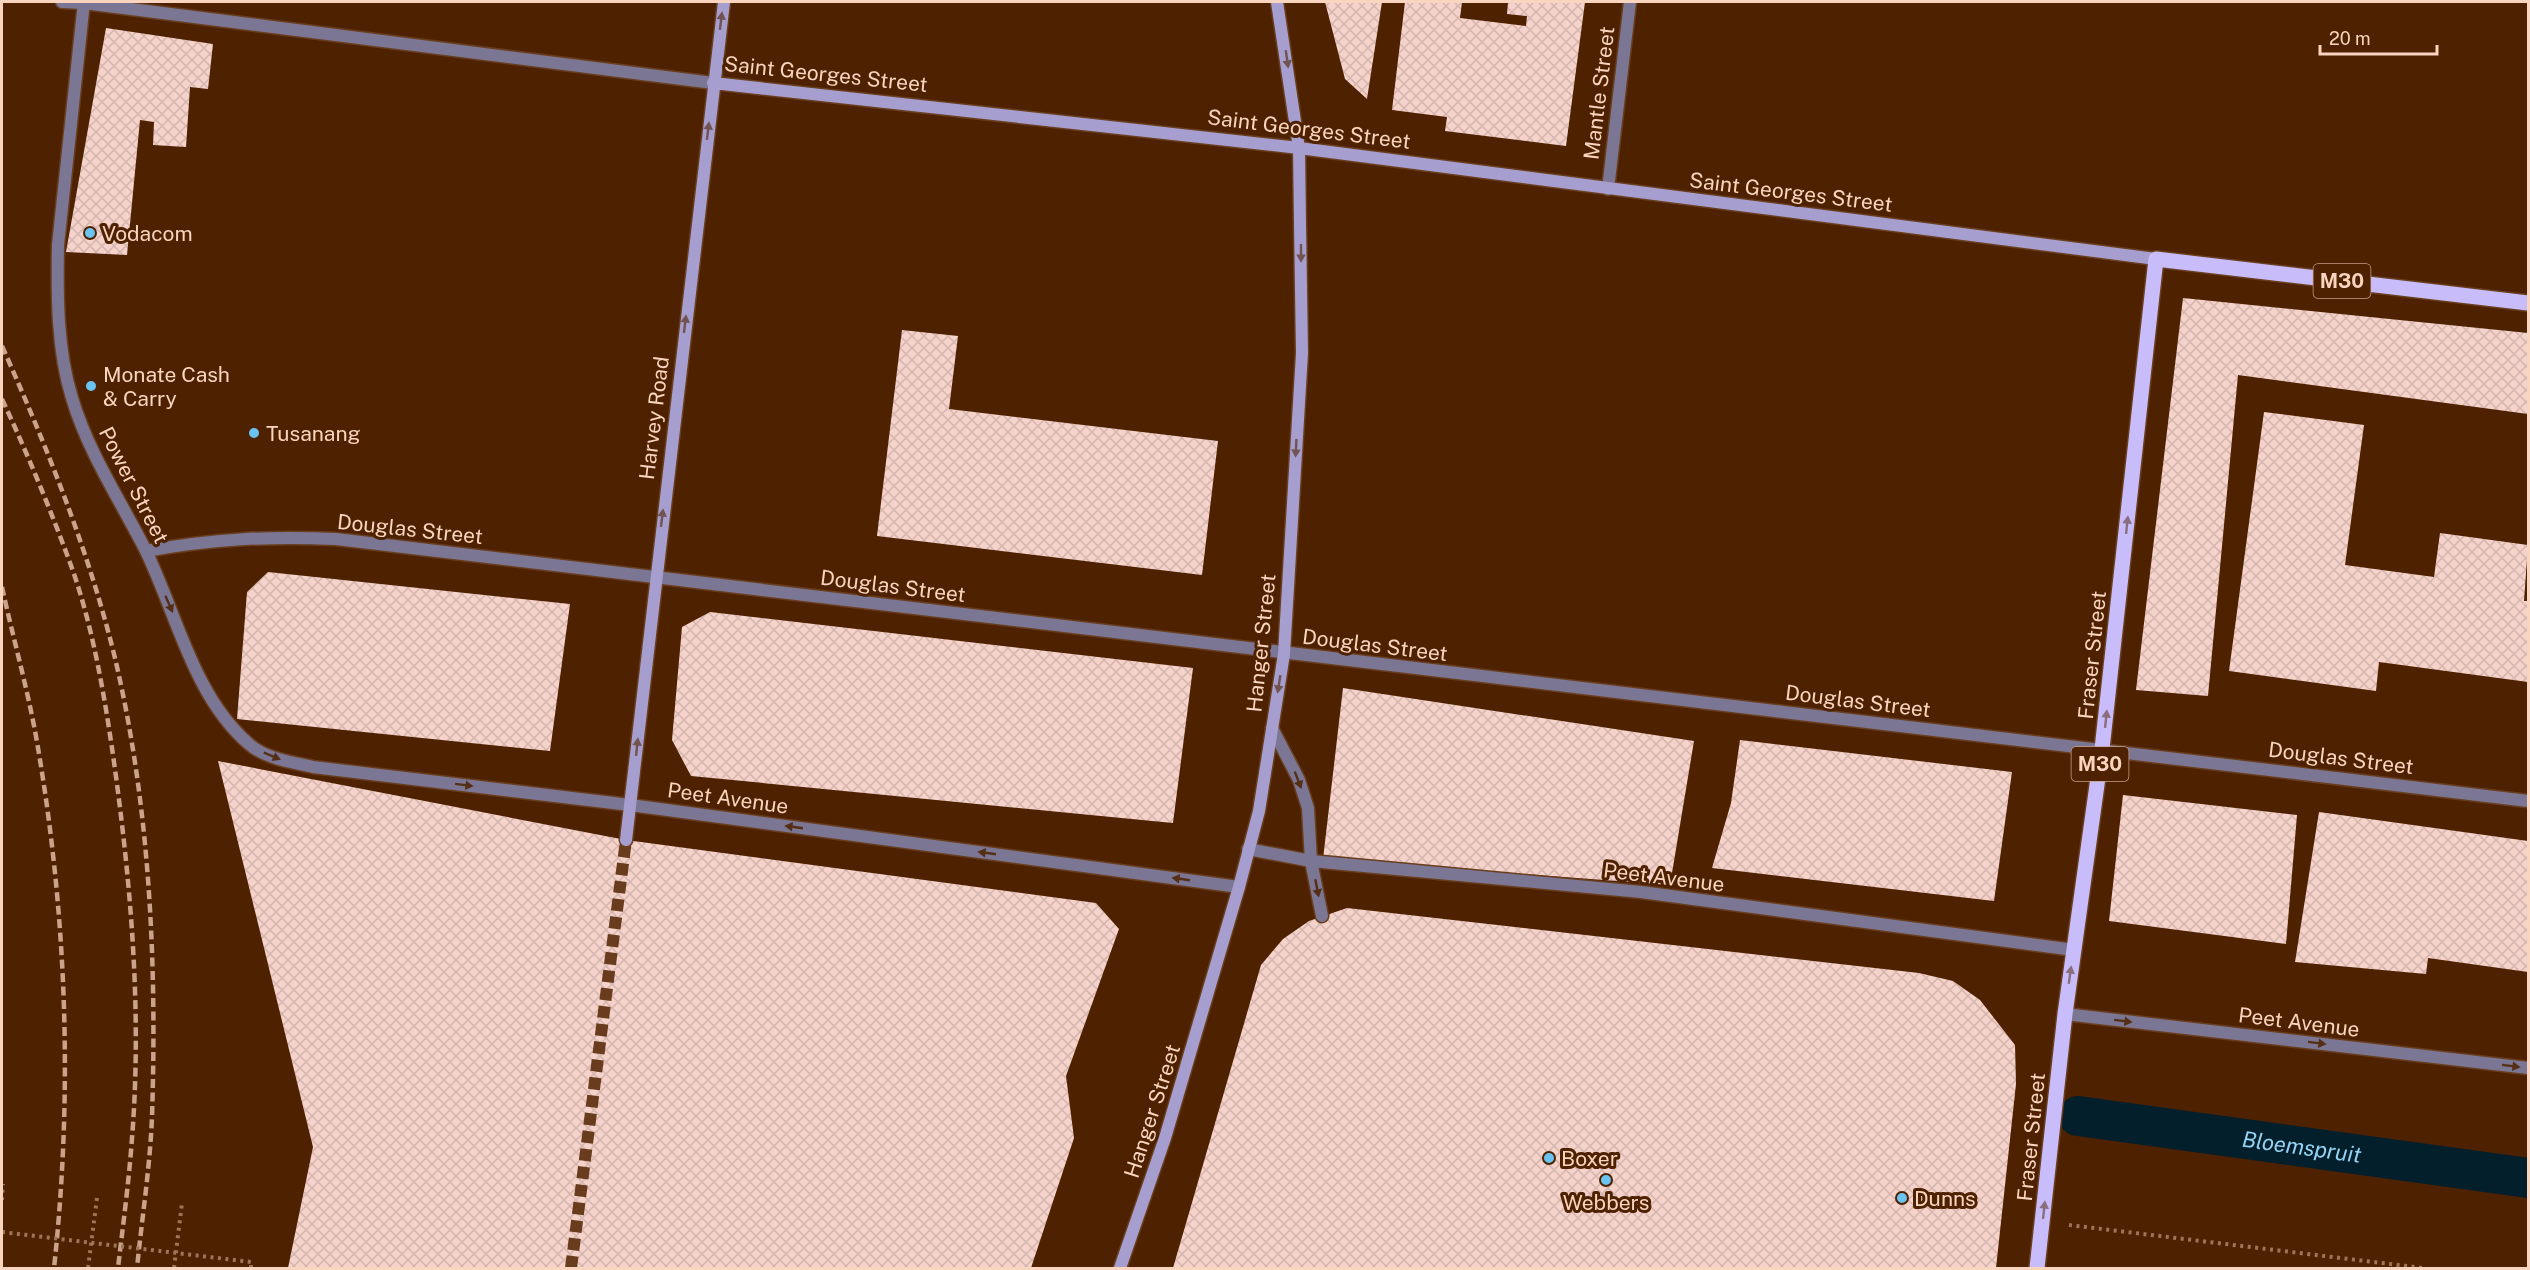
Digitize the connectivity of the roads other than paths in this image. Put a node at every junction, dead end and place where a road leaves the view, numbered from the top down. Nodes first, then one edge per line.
1 (62, 2) edge
2 (84, 2) edge
3 (724, 2) edge
4 (1277, 2) edge
5 (1630, 2) edge
6 (713, 83) junction
7 (1299, 148) junction
8 (1608, 189) junction
9 (2156, 260) junction
10 (2529, 303) edge
11 (146, 551) junction
12 (656, 576) junction
13 (1284, 654) junction
14 (225, 721) joint
15 (1272, 728) junction
16 (2103, 749) junction
17 (2529, 801) edge
18 (630, 805) junction
19 (626, 840) tunnel mouth
20 (1248, 849) junction
21 (1311, 861) junction
22 (1239, 887) junction
23 (1322, 916) dead end
24 (2074, 950) junction
25 (2065, 1014) junction
26 (2529, 1068) edge
27 (1120, 1269) edge
28 (2037, 1269) edge

1 - 2 street, Saint Georges Street
2 - 6 street, Saint Georges Street
2 - 11 street, Power Street
6 -> 3 main road, Harvey Road
4 -> 7 main road, Hanger Street
5 - 8 street, Mantle Street
6 - 7 main road, Saint Georges Street
12 -> 6 main road, Harvey Road
7 - 8 main road, Saint Georges Street
7 -> 13 main road, Hanger Street
8 - 9 main road, Saint Georges Street
9 - 10 main road, Saint Georges Street / M30
16 -> 9 main road, Fraser Street / M30
11 - 12 street, Douglas Street
11 -> 14 street, Power Street
12 - 13 street, Douglas Street
18 -> 12 main road, Harvey Road
13 -> 15 main road, Hanger Street
13 - 16 street, Douglas Street
14 -> 18 street, Peet Avenue
15 - 20 main road, Hanger Street
15 -> 21 street
16 - 17 street, Douglas Street
16 - 24 main road, Fraser Street / M30
18 - 19 main road, Harvey Road
22 -> 18 street, Peet Avenue
20 - 21 street, Peet Avenue
20 - 22 main road, Hanger Street
21 -> 23 street
21 - 24 street, Peet Avenue
22 - 27 main road, Hanger Street
25 -> 24 main road, Fraser Street / M30
25 -> 26 street, Peet Avenue
28 -> 25 main road, Fraser Street / M30

